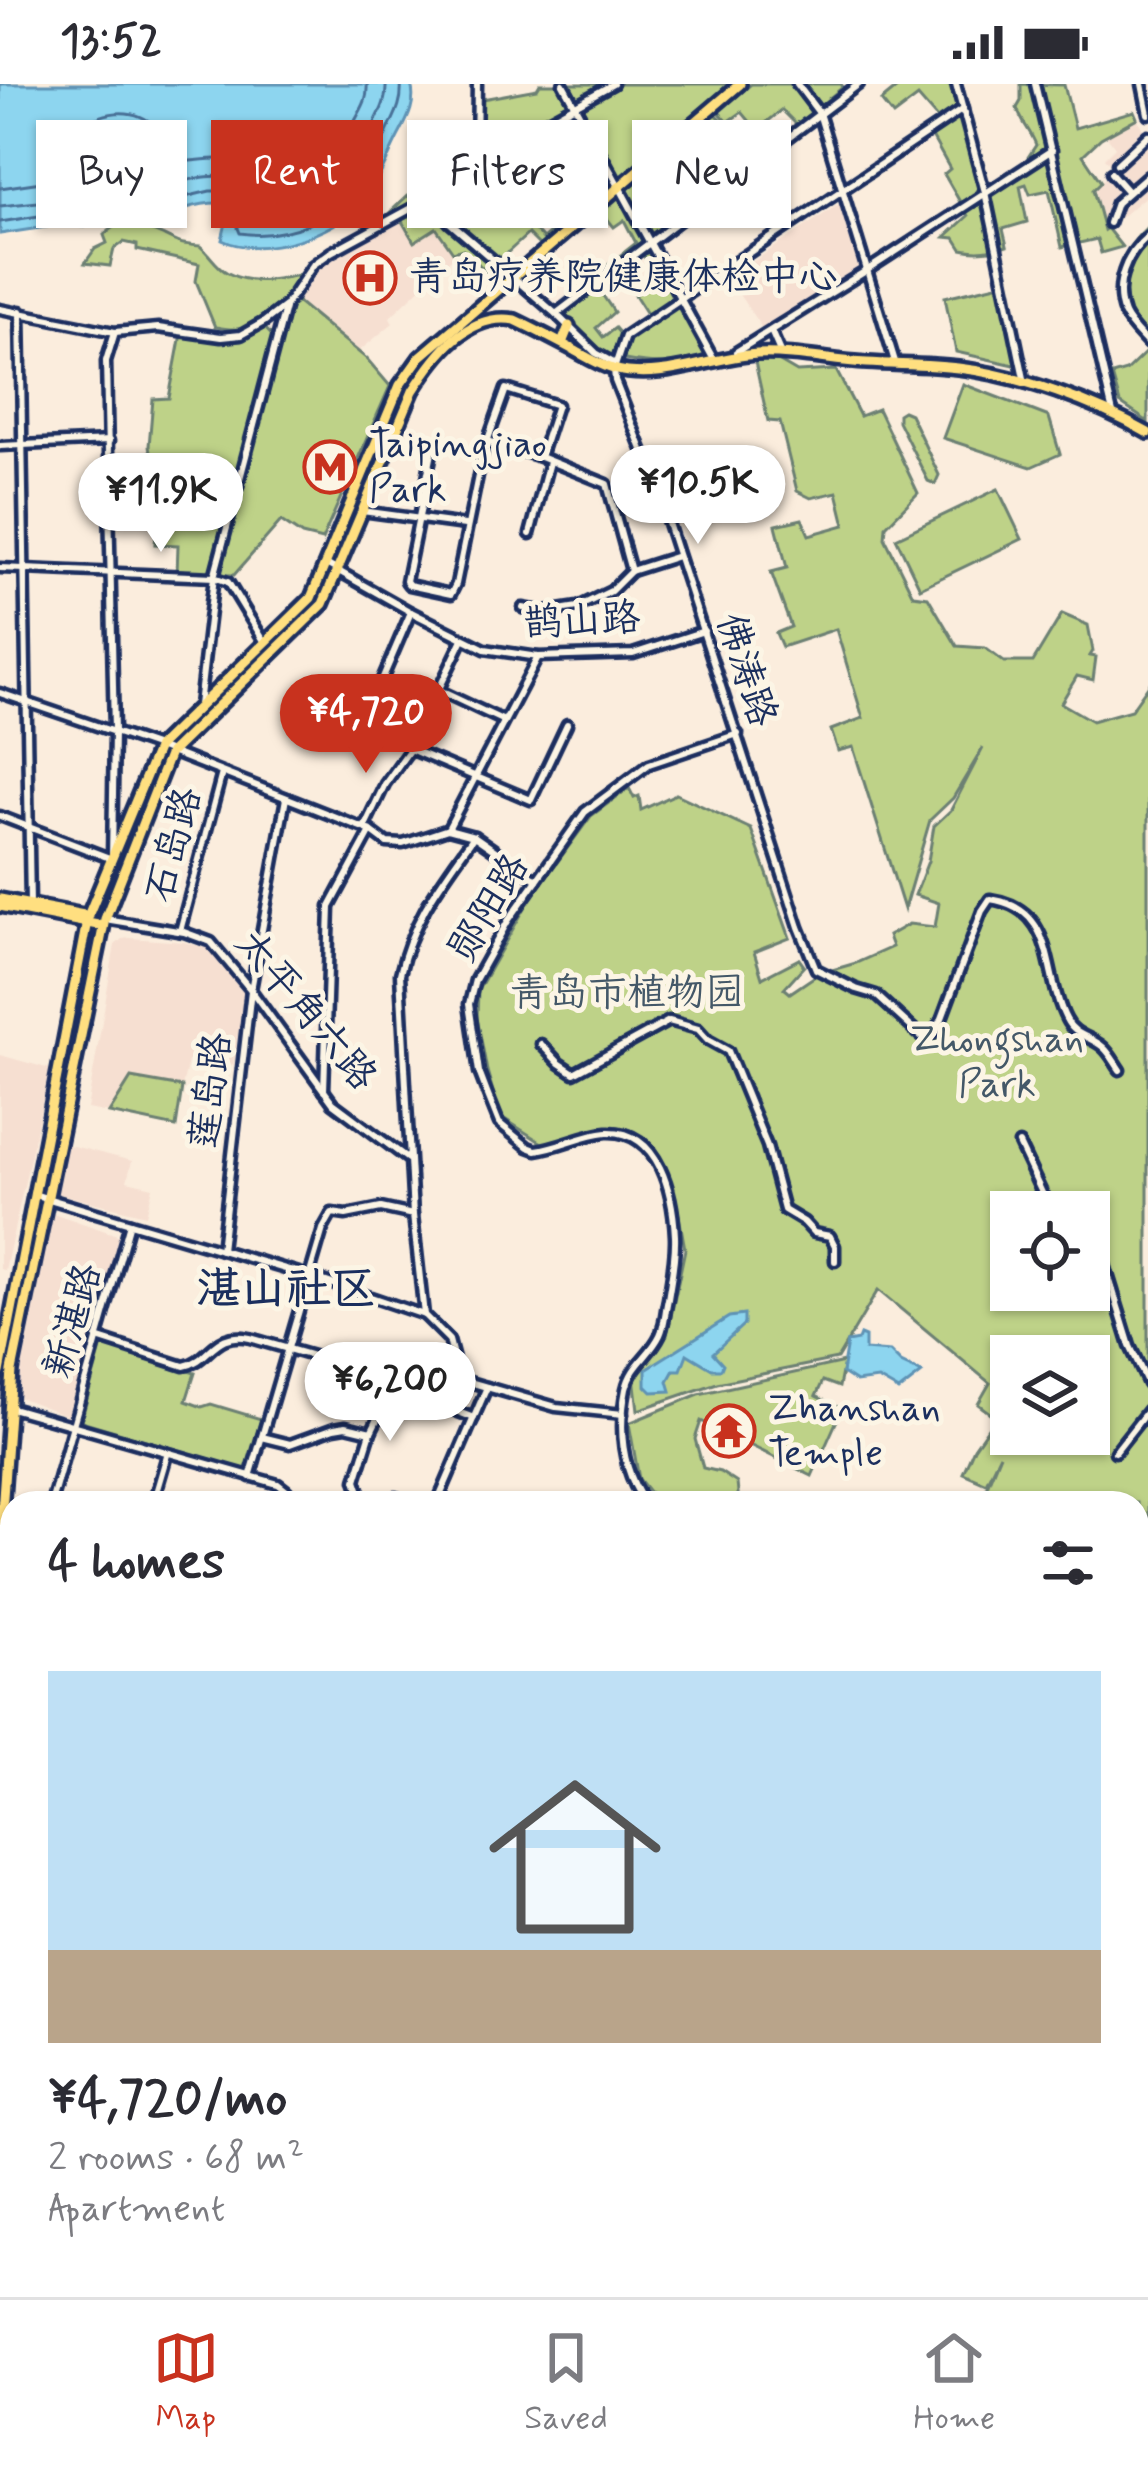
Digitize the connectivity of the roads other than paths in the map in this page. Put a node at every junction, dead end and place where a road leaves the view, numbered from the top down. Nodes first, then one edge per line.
1 (477, 84) edge
2 (563, 84) edge
3 (613, 84) edge
4 (740, 84) edge
5 (797, 84) edge
6 (859, 84) edge
7 (956, 84) edge
8 (1035, 84) edge
9 (1142, 84) edge
10 (575, 105) junction
11 (963, 110) junction
12 (819, 113) junction
13 (1148, 114) edge
14 (476, 120) edge
15 (548, 120) edge
16 (1148, 135) edge
17 (1052, 150) junction
18 (1117, 164) dead end
19 (1111, 173) dead end
20 (1148, 175) edge
21 (621, 188) junction
22 (844, 189) junction
23 (986, 192) junction
24 (1129, 192) junction
25 (407, 211) edge
26 (1109, 224) dead end
27 (456, 228) edge
28 (1148, 236) edge
29 (652, 243) junction
30 (869, 269) junction
31 (514, 280) junction
32 (682, 299) junction
33 (286, 304) junction
34 (0, 309) edge
35 (20, 311) junction
36 (556, 314) junction
37 (265, 322) junction
38 (569, 326) junction
39 (771, 331) junction
40 (115, 332) junction
41 (279, 337) junction
42 (562, 344) junction
43 (1148, 344) edge
44 (736, 352) dead end
45 (781, 354) junction
46 (714, 361) junction
47 (896, 364) junction
48 (615, 366) junction
49 (1025, 383) junction
50 (1113, 413) junction
51 (1148, 433) edge
52 (109, 441) junction
53 (488, 441) junction
54 (21, 445) junction
55 (0, 446) edge
56 (433, 448) dead end
57 (540, 457) junction
58 (549, 462) junction
59 (362, 512) junction
60 (417, 519) junction
61 (467, 525) junction
62 (530, 534) dead end
63 (679, 556) junction
64 (332, 567) junction
65 (0, 568) edge
66 (23, 569) junction
67 (631, 572) junction
68 (111, 574) junction
69 (214, 578) junction
70 (523, 608) dead end
71 (411, 612) junction
72 (704, 631) junction
73 (463, 639) junction
74 (266, 644) junction
75 (538, 657) junction
76 (438, 690) junction
77 (0, 694) edge
78 (25, 704) junction
79 (198, 709) junction
80 (504, 721) junction
81 (567, 724) dead end
82 (114, 731) junction
83 (738, 734) junction
84 (412, 746) junction
85 (158, 747) junction
86 (170, 753) junction
87 (222, 773) junction
88 (475, 777) junction
89 (286, 798) junction
90 (0, 816) edge
91 (29, 827) junction
92 (367, 829) junction
93 (448, 830) junction
94 (474, 836) junction
95 (112, 859) junction
96 (537, 880) junction
97 (0, 903) edge
98 (30, 905) junction
99 (87, 919) junction
100 (104, 923) junction
101 (180, 932) junction
102 (251, 990) junction
103 (541, 1044) dead end
104 (1120, 1070) dead end
105 (324, 1091) junction
106 (652, 1134) dead end
107 (1019, 1144) dead end
108 (647, 1147) junction
109 (410, 1161) junction
110 (1041, 1191) edge
111 (42, 1196) junction
112 (413, 1216) junction
113 (130, 1222) junction
114 (221, 1250) junction
115 (835, 1262) dead end
116 (309, 1276) junction
117 (1110, 1281) edge
118 (424, 1315) junction
119 (97, 1338) junction
120 (287, 1351) junction
121 (0, 1372) edge
122 (1148, 1384) edge
123 (487, 1387) junction
124 (393, 1388) junction
125 (8, 1407) junction
126 (1148, 1410) edge
127 (623, 1414) junction
128 (474, 1418) junction
129 (73, 1426) junction
130 (371, 1432) junction
131 (262, 1437) junction
132 (1115, 1452) dead end
133 (167, 1454) junction
134 (250, 1477) junction
135 (3, 1491) edge
136 (54, 1491) edge
137 (156, 1491) edge
138 (286, 1491) edge
139 (360, 1491) edge
140 (442, 1491) edge
141 (639, 1491) edge

1 - 14 street
2 - 10 street
3 - 10 street
4 - 21 main road
5 - 12 street
6 - 12 street
7 - 11 street
8 - 17 street
9 - 13 street
10 - 15 street
10 - 21 street
11 - 22 street
11 - 23 street
12 - 22 street
12 - 29 street
16 - 18 street
17 - 23 street
17 - 50 street
19 - 24 street
20 - 24 street
21 - 29 street
21 - 31 main road
22 - 30 street
22 - 32 street
23 - 30 street
23 - 49 street
24 - 26 street
25 - 33 street
27 - 31 street
28 - 43 street
29 - 32 street
29 - 36 street
30 - 39 street
30 - 47 street
31 - 36 street
31 - 64 main road
32 - 46 street
32 - 48 street
33 - 37 street
33 - 41 street
34 - 35 street
35 - 40 street
35 - 54 street
36 - 38 street
37 - 40 street
37 - 41 street
38 - 42 main road
38 - 48 street
39 - 44 street
39 - 45 street
40 - 52 street
41 - 69 street
42 - 48 main road
42 - 59 main road
45 - 46 main road
45 - 47 main road
46 - 48 main road
47 - 49 main road
48 - 63 street, 佛涛路
49 - 50 main road
50 - 51 main road
52 - 54 street
52 - 68 street
53 - 57 street
53 - 57 street
53 - 61 street
54 - 55 street
54 - 66 street
56 - 60 street
57 - 58 street
58 - 62 street
58 - 67 street
59 - 60 street
59 - 64 main road
60 - 61 street
60 - 61 street
63 - 67 street
63 - 72 street, 佛涛路
64 - 71 street, 鹊山路
64 - 74 main road
64 - 86 main road
65 - 66 street
66 - 68 street
66 - 78 street
67 - 70 street
68 - 69 street
68 - 82 street
69 - 74 street
69 - 79 street
71 - 73 street, 鹊山路
71 - 84 street
72 - 75 street, 鹊山路
72 - 83 street, 佛涛路
73 - 75 street, 鹊山路
73 - 76 street
74 - 79 main road
75 - 80 street
76 - 80 street
76 - 84 street
77 - 78 street
78 - 82 street
78 - 91 street
79 - 85 main road
80 - 88 street
81 - 88 street
82 - 85 street
82 - 95 street
83 - 96 street, 郧阳路
83 - 104 street, 佛涛路
84 - 88 street
84 - 92 street
85 - 86 street
85 - 95 main road
86 - 87 street
86 - 100 main road
87 - 89 street
87 - 101 street, 石岛路
88 - 93 street
89 - 92 street
89 - 102 street, 莲岛路
90 - 91 street
91 - 95 street
91 - 98 street
92 - 93 street
92 - 105 street
93 - 94 street
94 - 96 street
94 - 109 street
95 - 99 main road
96 - 108 street, 郧阳路
97 - 98 main road
97 - 99 main road
98 - 99 main road
99 - 100 main road
99 - 111 main road
100 - 101 street, 太平角六路
100 - 111 main road
101 - 102 street, 太平角六路
102 - 105 street, 太平角六路
102 - 114 street, 莲岛路
103 - 115 street
105 - 109 street, 太平角六路
106 - 108 street
107 - 110 street
108 - 127 street
109 - 112 street
111 - 113 street
111 - 121 main road
111 - 125 main road
112 - 116 street
112 - 118 street
113 - 114 street
113 - 119 street, 新湛路
114 - 116 street
116 - 118 street
116 - 120 street
117 - 122 street
118 - 123 street
119 - 120 street
119 - 129 street, 新湛路
120 - 124 street
120 - 131 street
123 - 127 street
123 - 128 street
124 - 128 street
124 - 130 street
125 - 129 street
125 - 135 main road
126 - 132 street
127 - 141 street
128 - 140 street
129 - 133 street
129 - 136 street, 新湛路
130 - 131 street
130 - 139 street
131 - 134 street
133 - 134 street
133 - 137 street
134 - 138 street

